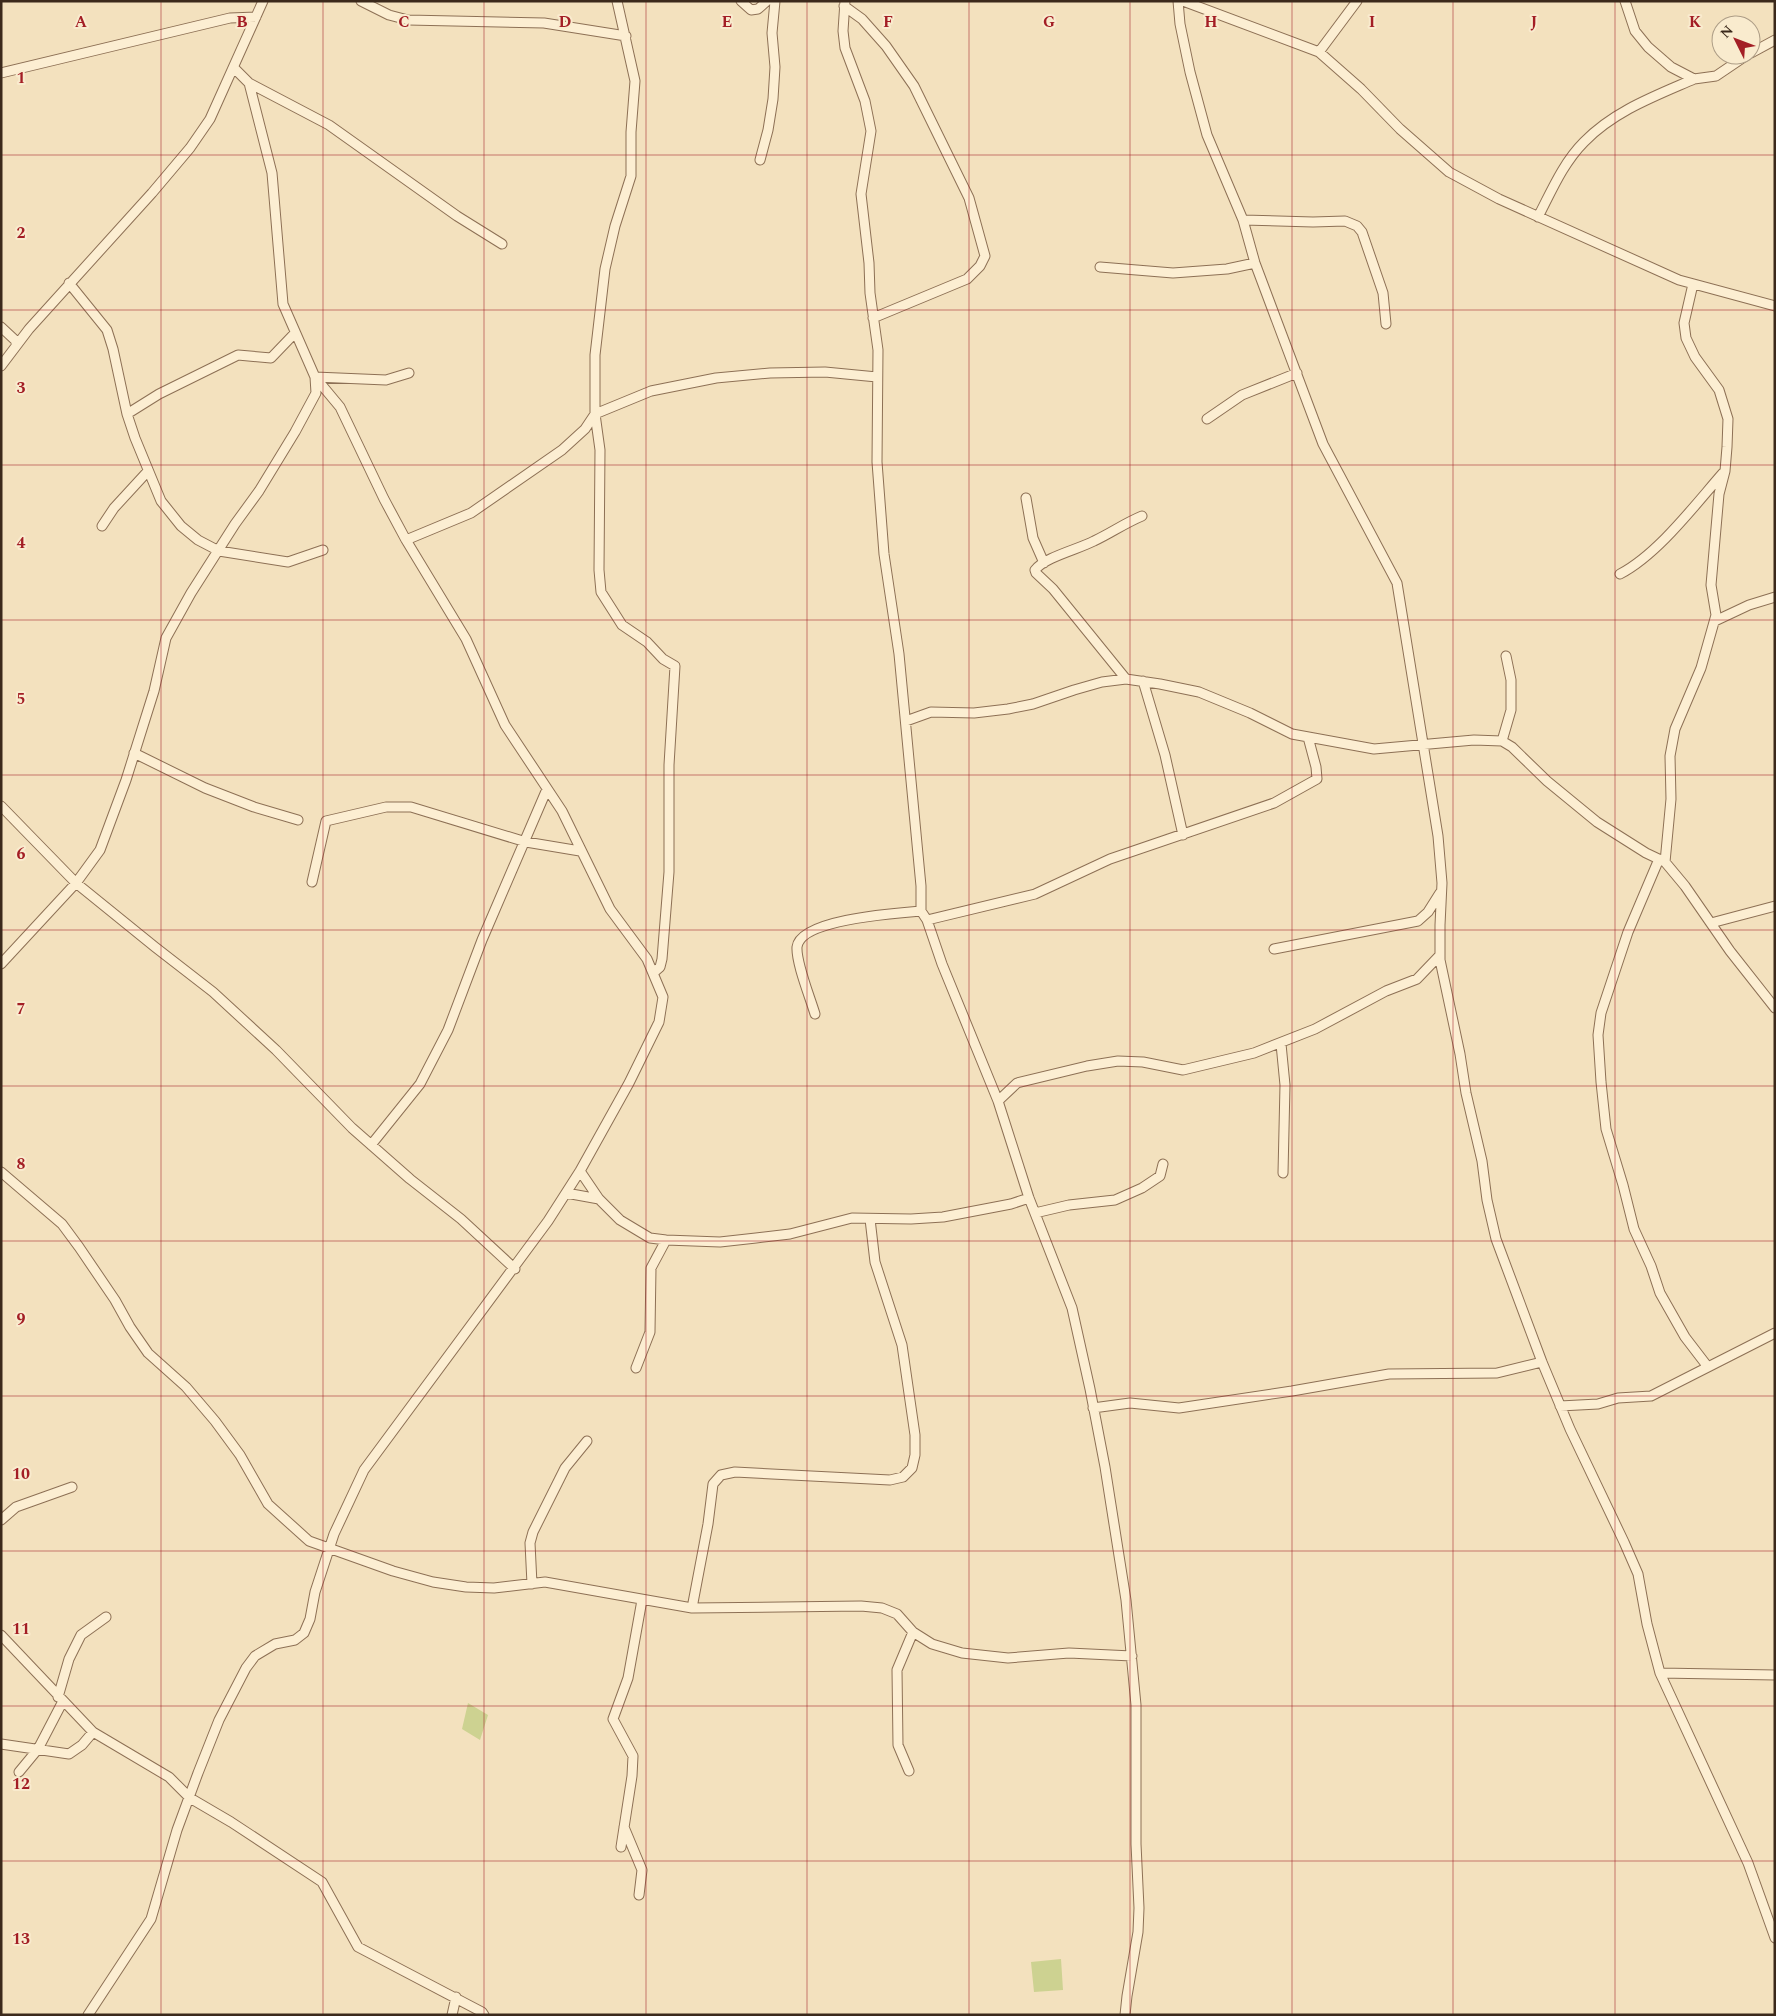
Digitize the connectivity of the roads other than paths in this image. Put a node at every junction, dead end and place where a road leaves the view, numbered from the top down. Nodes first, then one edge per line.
1 (263, 1) edge
2 (361, 1) edge
3 (617, 1) edge
4 (741, 1) edge
5 (767, 1) edge
6 (775, 1) edge
7 (1178, 1) edge
8 (1183, 1) edge
9 (1357, 1) edge
10 (1624, 1) edge
11 (845, 4) edge
12 (256, 17) junction
13 (626, 36) junction
14 (1775, 40) edge
15 (1761, 48) edge
16 (1319, 52) junction
17 (1732, 65) edge
18 (234, 68) junction
19 (1, 73) edge
20 (1694, 79) junction
21 (249, 83) junction
22 (760, 160) dead end
23 (1538, 217) junction
24 (1243, 220) junction
25 (502, 244) dead end
26 (1255, 263) junction
27 (1100, 267) dead end
28 (69, 283) junction
29 (1693, 284) junction
30 (1775, 306) edge
31 (873, 318) junction
32 (1386, 324) dead end
33 (1, 327) edge
34 (295, 333) junction
35 (16, 346) junction
36 (1, 366) edge
37 (409, 373) dead end
38 (1297, 373) junction
39 (315, 377) junction
40 (877, 377) junction
41 (128, 414) junction
42 (596, 414) junction
43 (1208, 419) dead end
44 (148, 471) junction
45 (1725, 471) junction
46 (1026, 498) dead end
47 (1142, 516) dead end
48 (102, 526) dead end
49 (406, 540) junction
50 (323, 550) dead end
51 (219, 551) junction
52 (1044, 563) junction
53 (1620, 574) dead end
54 (1775, 597) edge
55 (1715, 621) junction
56 (1506, 656) dead end
57 (1126, 679) junction
58 (1143, 681) junction
59 (906, 722) junction
60 (1308, 737) junction
61 (1502, 740) junction
62 (1425, 745) junction
63 (134, 753) junction
64 (547, 789) junction
65 (1, 806) edge
66 (298, 820) dead end
67 (1183, 835) junction
68 (526, 842) junction
69 (580, 851) junction
70 (1662, 861) junction
71 (312, 882) dead end
72 (76, 883) junction
73 (1442, 891) junction
74 (1775, 906) edge
75 (921, 911) junction
76 (926, 920) junction
77 (1711, 923) junction
78 (1274, 949) dead end
79 (1440, 955) junction
80 (1, 964) edge
81 (653, 973) junction
82 (1775, 1008) edge
83 (815, 1014) dead end
84 (1281, 1044) junction
85 (998, 1101) junction
86 (371, 1145) junction
87 (1163, 1164) dead end
88 (580, 1171) junction
89 (1, 1172) edge
90 (1284, 1173) dead end
91 (566, 1192) junction
92 (1029, 1198) junction
93 (599, 1199) junction
94 (1035, 1213) junction
95 (870, 1219) junction
96 (666, 1240) junction
97 (514, 1269) junction
98 (1775, 1333) edge
99 (1542, 1362) junction
100 (1708, 1367) junction
101 (636, 1368) dead end
102 (1560, 1406) junction
103 (1094, 1408) junction
104 (587, 1441) dead end
105 (72, 1487) dead end
106 (1, 1520) edge
107 (329, 1547) junction
108 (532, 1584) junction
109 (642, 1600) junction
110 (692, 1608) junction
111 (106, 1617) dead end
112 (914, 1632) junction
113 (1, 1635) edge
114 (1132, 1656) junction
115 (1660, 1673) junction
116 (1775, 1675) edge
117 (61, 1699) junction
118 (93, 1732) junction
119 (1, 1744) edge
120 (38, 1749) junction
121 (909, 1771) dead end
122 (19, 1772) dead end
123 (190, 1798) junction
124 (624, 1826) junction
125 (621, 1847) dead end
126 (639, 1895) dead end
127 (1775, 1938) edge
128 (456, 1997) junction
129 (88, 2015) edge
130 (452, 2015) edge
131 (484, 2015) edge
132 (1125, 2015) edge

1 - 12 street
2 - 13 street
3 - 13 street
4 - 5 street
6 - 22 street
7 - 24 street
8 - 16 street
9 - 16 street
10 - 20 street
11 - 31 street
11 - 31 street
12 - 18 street
12 - 19 street
13 - 42 street
14 - 15 street
16 - 23 street
17 - 20 street
18 - 21 street
18 - 28 street
20 - 23 street
21 - 25 street
21 - 34 street
23 - 29 street
24 - 26 street
24 - 32 street
26 - 27 street
26 - 38 street
28 - 35 street
28 - 41 street
29 - 30 street
29 - 45 street
31 - 40 street
33 - 35 street
34 - 39 street
34 - 41 street
35 - 36 street
37 - 39 street
38 - 43 street
38 - 62 street
39 - 49 street
39 - 51 street
40 - 42 street
40 - 59 street
41 - 44 street
42 - 49 street
42 - 81 street
44 - 48 street
44 - 51 street
45 - 53 street
45 - 55 street
46 - 52 street
47 - 52 street
49 - 64 street
50 - 51 street
51 - 63 street
52 - 57 street
54 - 55 street
55 - 70 street
56 - 61 street
57 - 58 street
57 - 59 street
58 - 60 street
58 - 67 street
59 - 75 street
60 - 62 street
60 - 67 street
61 - 62 street
61 - 70 street
62 - 73 street
63 - 66 street
63 - 72 street
64 - 68 street
64 - 69 street
65 - 72 street
67 - 76 street
68 - 69 street
68 - 71 street
68 - 86 street
69 - 81 street
70 - 77 street
70 - 100 street
72 - 80 street
72 - 86 street
73 - 78 street
73 - 79 street
74 - 77 street
75 - 76 street
75 - 83 street
76 - 85 street
77 - 82 street
79 - 84 street
79 - 99 street
81 - 88 street
84 - 85 street
84 - 90 street
85 - 92 street
86 - 97 street
87 - 94 street
88 - 91 street
88 - 93 street
89 - 107 street
91 - 93 street
91 - 97 street
92 - 94 street
92 - 95 street
93 - 96 street
94 - 103 street
95 - 96 street
95 - 110 street
96 - 101 street
97 - 107 street
98 - 100 street
99 - 102 street
99 - 103 street
100 - 102 street
102 - 115 street
103 - 114 street
104 - 108 street
105 - 106 street
107 - 108 street
107 - 123 street
108 - 109 street
109 - 110 street
109 - 124 street
110 - 112 street
111 - 117 street
112 - 114 street
112 - 121 street
113 - 117 street
114 - 132 street
115 - 116 street
115 - 127 street
117 - 118 street
117 - 120 street
118 - 120 street
118 - 123 street
119 - 120 street
120 - 122 street
123 - 128 street
123 - 129 street
124 - 125 street
124 - 126 street
128 - 130 street
128 - 131 street

